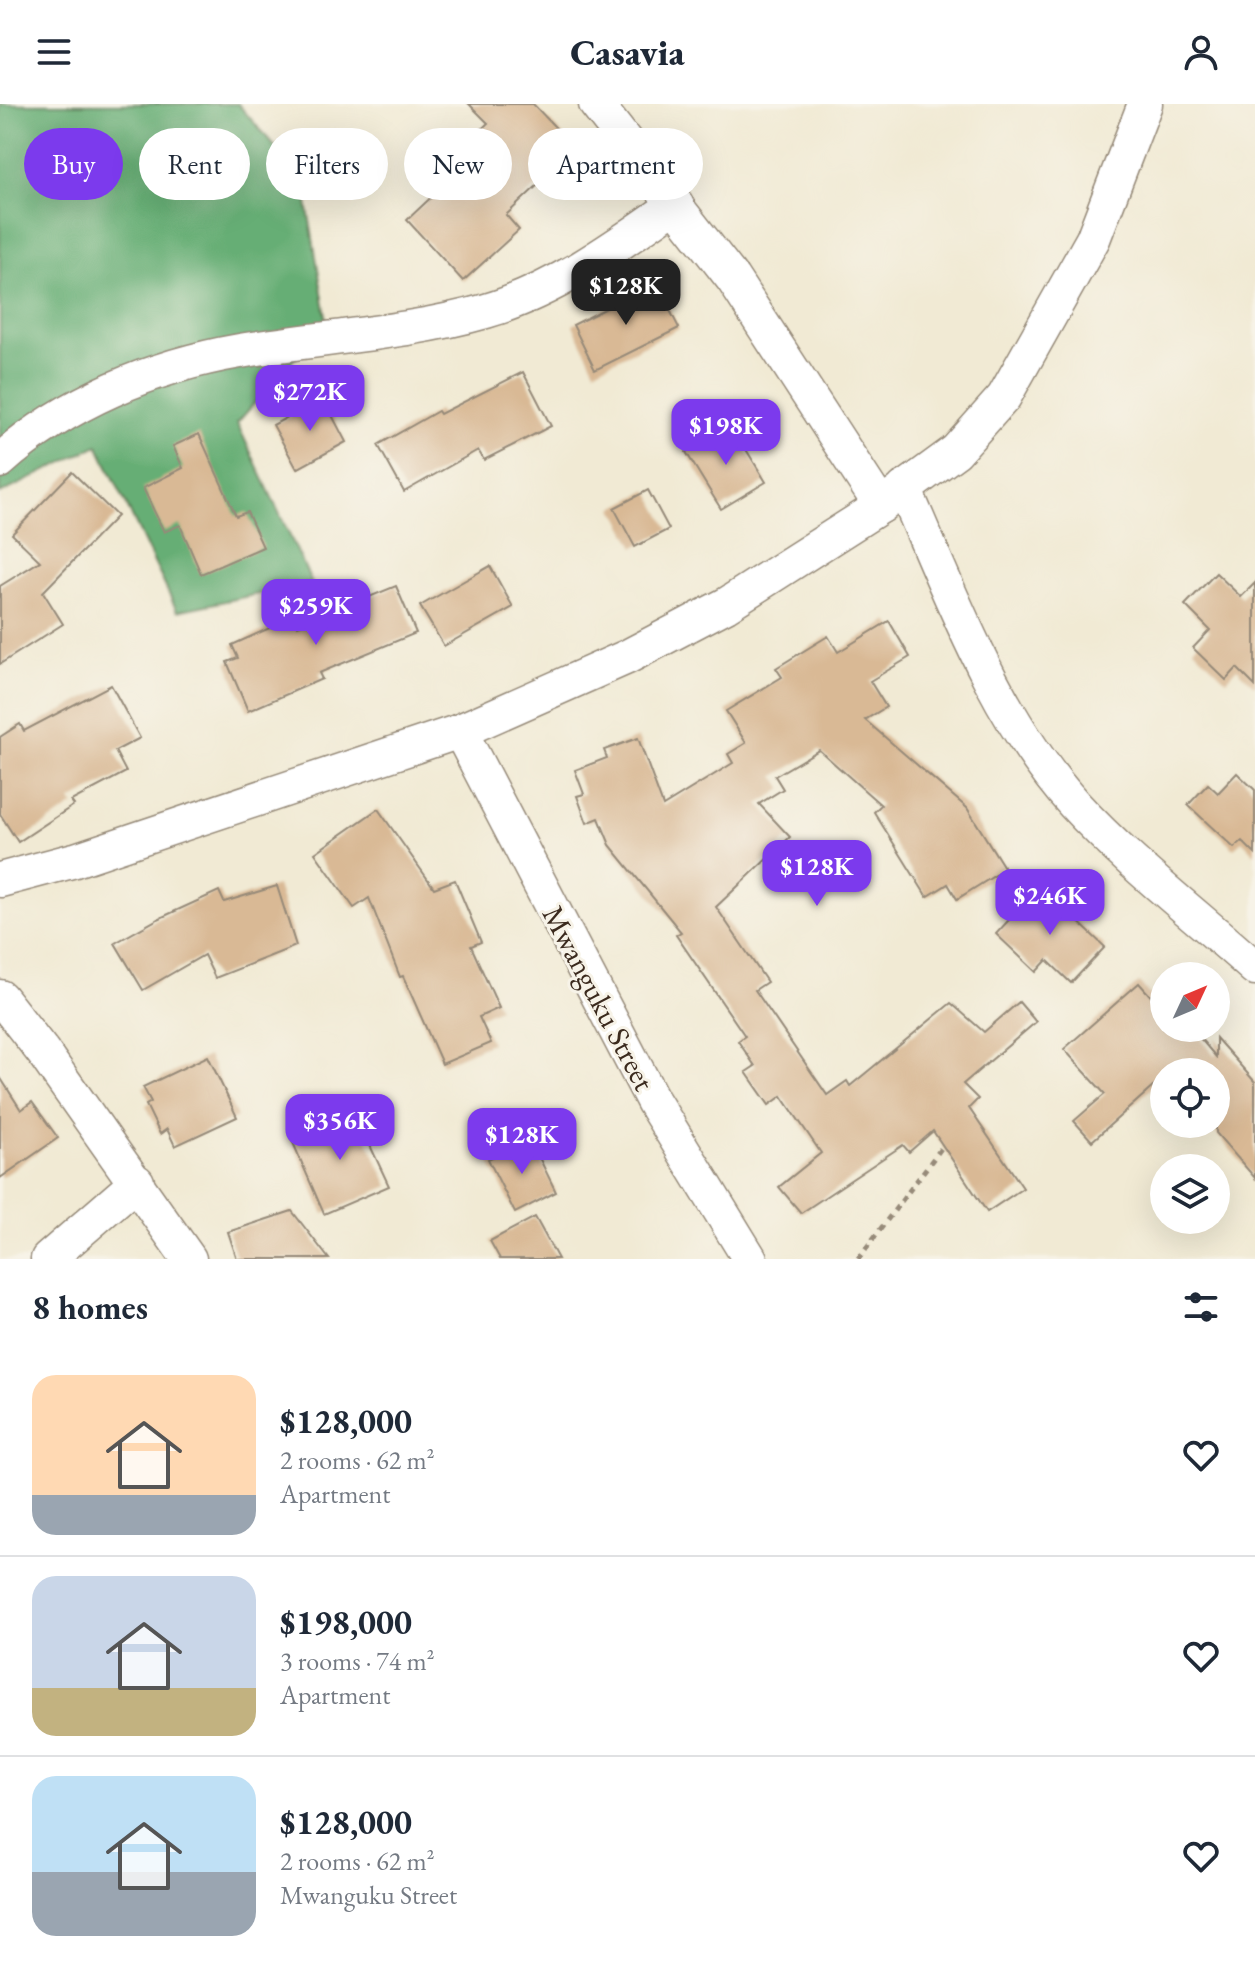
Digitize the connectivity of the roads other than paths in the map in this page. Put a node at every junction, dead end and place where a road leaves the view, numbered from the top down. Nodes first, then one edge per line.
1 (596, 104) edge
2 (1145, 104) edge
3 (676, 204) junction
4 (0, 461) edge
5 (893, 497) junction
6 (460, 731) junction
7 (0, 880) edge
8 (1255, 968) edge
9 (0, 997) edge
10 (137, 1182) junction
11 (48, 1259) edge
12 (189, 1259) edge
13 (750, 1259) edge

1 - 3 street
2 - 5 street
3 - 4 street
3 - 5 street
5 - 6 street
5 - 8 street
6 - 7 street
6 - 13 street, Mwanguku Street
9 - 10 street
10 - 11 street
10 - 12 street

